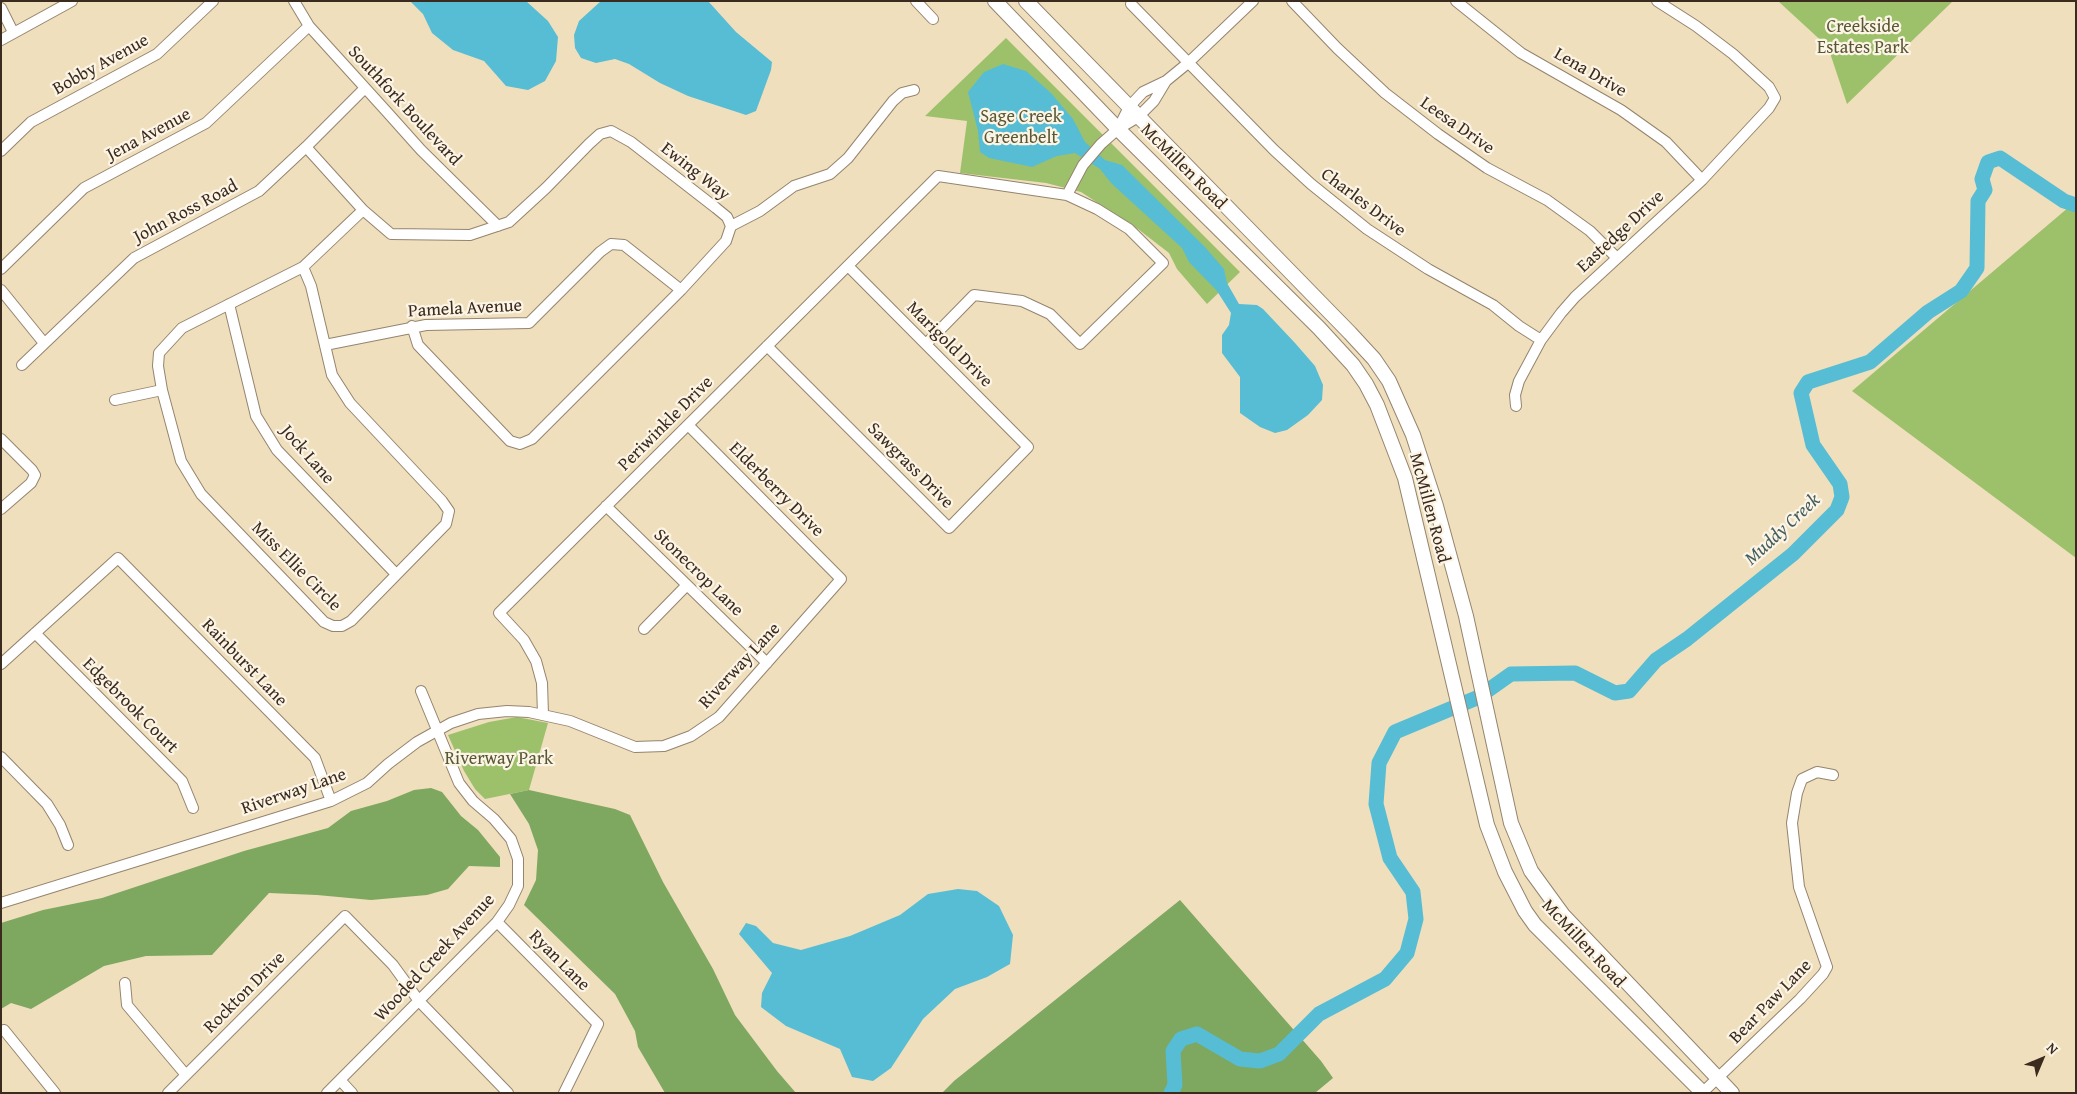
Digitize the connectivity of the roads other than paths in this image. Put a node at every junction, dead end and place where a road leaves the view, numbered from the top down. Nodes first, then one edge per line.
1 (72, 1) edge
2 (213, 1) edge
3 (294, 1) edge
4 (916, 1) edge
5 (994, 1) edge
6 (1026, 1) edge
7 (1253, 1) edge
8 (1292, 1) edge
9 (1456, 1) edge
10 (1657, 1) edge
11 (1131, 4) dead end
12 (1, 8) edge
13 (933, 19) dead end
14 (309, 26) junction
15 (13, 32) junction
16 (1, 40) edge
17 (1188, 63) junction
18 (365, 88) junction
19 (914, 90) dead end
20 (1133, 112) junction
21 (1118, 129) junction
22 (306, 147) junction
23 (1, 151) edge
24 (1702, 180) junction
25 (1067, 195) junction
26 (362, 210) junction
27 (498, 226) junction
28 (731, 226) junction
29 (1618, 258) junction
30 (848, 266) junction
31 (303, 267) junction
32 (1, 269) edge
33 (1, 290) edge
34 (681, 290) junction
35 (229, 304) junction
36 (412, 326) junction
37 (1541, 340) junction
38 (44, 343) junction
39 (926, 344) junction
40 (325, 345) junction
41 (767, 346) junction
42 (22, 365) dead end
43 (162, 390) junction
44 (115, 400) dead end
45 (1516, 406) dead end
46 (688, 425) junction
47 (1, 439) edge
48 (1028, 446) joint
49 (606, 506) junction
50 (1, 509) edge
51 (396, 574) junction
52 (841, 579) joint
53 (687, 585) junction
54 (644, 629) dead end
55 (35, 633) junction
56 (767, 663) junction
57 (1, 664) edge
58 (421, 691) dead end
59 (543, 715) junction
60 (437, 731) junction
61 (1, 757) edge
62 (1833, 775) dead end
63 (332, 800) junction
64 (193, 808) dead end
65 (68, 846) dead end
66 (1, 903) edge
67 (497, 922) junction
68 (125, 982) dead end
69 (418, 1001) junction
70 (4, 1030) dead end
71 (186, 1075) junction
72 (1718, 1078) junction
73 (340, 1080) junction
74 (55, 1093) edge
75 (168, 1093) edge
76 (327, 1093) edge
77 (352, 1093) edge
78 (508, 1093) edge
79 (564, 1093) edge
80 (1703, 1093) edge
81 (1732, 1093) edge

1 - 15 street
2 - 23 street, Bobby Avenue
3 - 14 street, Southfork Boulevard
4 - 13 street
5 - 21 main road, McMillen Road
6 - 20 main road, McMillen Road
7 - 17 street
8 - 29 street, Leesa Drive
9 - 24 street, Lena Drive
10 - 24 street, Eastedge Drive
11 - 17 street, Charles Drive
12 - 15 street
14 - 18 street, Southfork Boulevard
14 - 32 street, Jena Avenue
15 - 16 street
17 - 20 street
17 - 37 street, Charles Drive
18 - 22 street, John Ross Road
18 - 27 street, Southfork Boulevard
19 - 28 street
20 - 21 street
20 - 72 main road, McMillen Road
21 - 25 street
21 - 80 main road, McMillen Road
22 - 26 street, Ewing Way
22 - 38 street, John Ross Road
24 - 29 street, Eastedge Drive
25 - 30 street, Periwinkle Drive
25 - 39 street
26 - 27 street, Ewing Way
26 - 31 street, Miss Ellie Circle
27 - 28 street, Ewing Way
28 - 34 street, Ewing Way
29 - 37 street, Eastedge Drive
30 - 39 street, Marigold Drive
30 - 41 street, Periwinkle Drive
31 - 35 street, Miss Ellie Circle
31 - 40 street, Miss Ellie Circle
33 - 38 street
34 - 36 street, Pamela Avenue
34 - 36 street, Ewing Way
35 - 43 street, Miss Ellie Circle
35 - 51 street, Jock Lane
36 - 40 street, Pamela Avenue
37 - 45 street, Eastedge Drive
38 - 42 street, John Ross Road
39 - 48 street, Marigold Drive
40 - 51 street, Miss Ellie Circle
41 - 46 street, Periwinkle Drive
41 - 48 street, Sawgrass Drive
43 - 44 street
43 - 51 street, Miss Ellie Circle
46 - 49 street, Periwinkle Drive
46 - 52 street, Elderberry Drive
47 - 50 street
49 - 53 street, Stonecrop Lane
49 - 59 street, Periwinkle Drive
52 - 56 street, Riverway Lane
53 - 54 street
53 - 56 street, Stonecrop Lane
55 - 57 street
55 - 63 street, Rainburst Lane
55 - 64 street, Edgebrook Court
56 - 59 street, Riverway Lane
58 - 60 street, Wooded Creek Avenue
59 - 60 street, Riverway Lane
60 - 63 street, Riverway Lane
60 - 67 street, Wooded Creek Avenue
61 - 65 street
62 - 72 street, Bear Paw Lane
63 - 66 street, Riverway Lane
67 - 69 street, Wooded Creek Avenue
67 - 79 street, Ryan Lane
68 - 71 street
69 - 71 street, Rockton Drive
69 - 73 street, Wooded Creek Avenue
69 - 78 street
70 - 74 street
71 - 75 street, Rockton Drive
72 - 80 street, Bear Paw Lane
72 - 81 main road, McMillen Road
73 - 76 street, Wooded Creek Avenue
73 - 77 street

